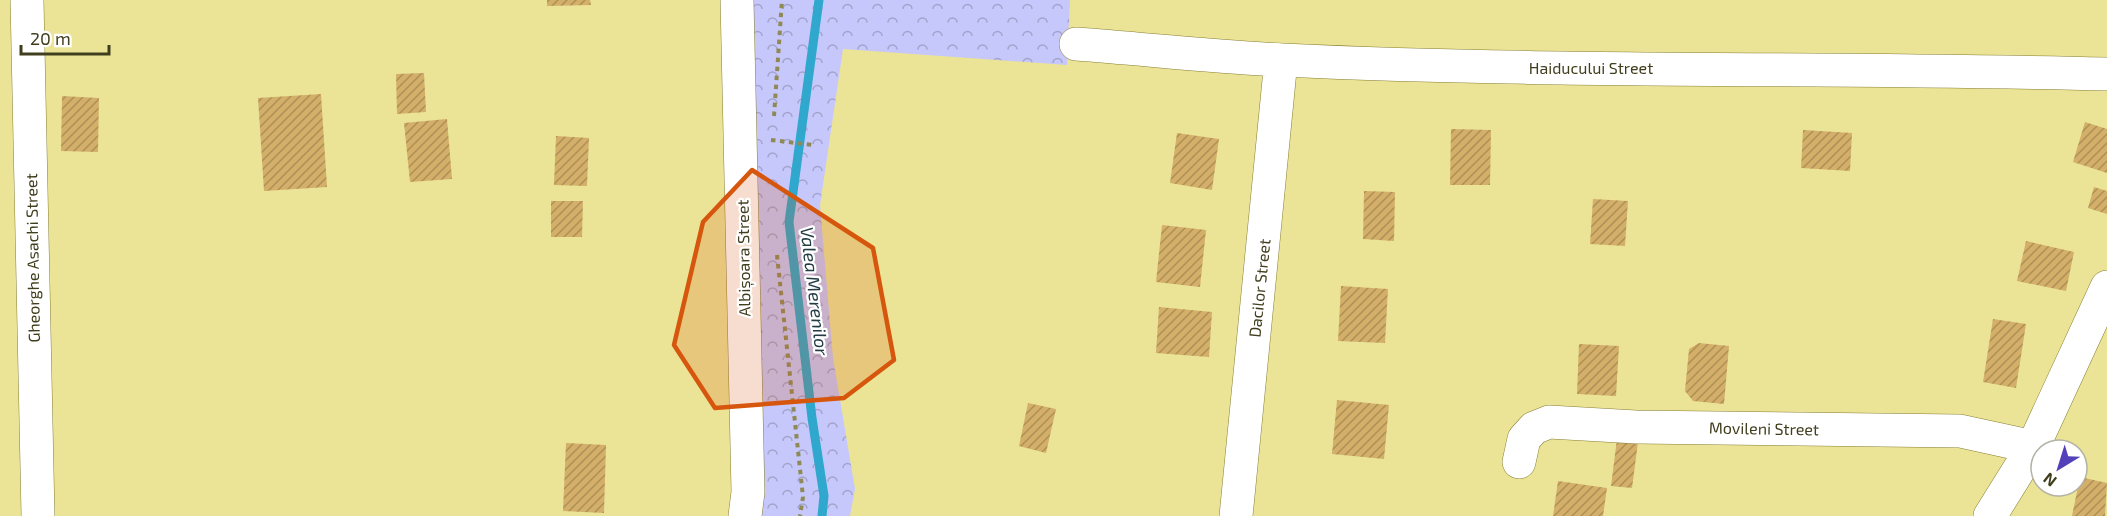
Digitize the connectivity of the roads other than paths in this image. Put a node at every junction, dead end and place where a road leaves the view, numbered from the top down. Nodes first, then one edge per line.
1 (27, 0) edge
2 (737, 0) edge
3 (1076, 44) dead end
4 (1281, 60) junction
5 (2107, 74) edge
6 (2107, 287) edge
7 (2037, 438) edge
8 (2029, 446) edge
9 (2029, 453) edge
10 (1519, 462) dead end
11 (38, 516) edge
12 (745, 516) edge
13 (1236, 516) edge
14 (1990, 516) edge

1 - 11 street, Gheorghe Asachi Street
2 - 12 street, Albișoara Street
3 - 4 street, Haiducului Street
4 - 5 street, Haiducului Street
4 - 13 street, Dacilor Street
6 - 7 street
8 - 10 street, Movileni Street
9 - 14 street

